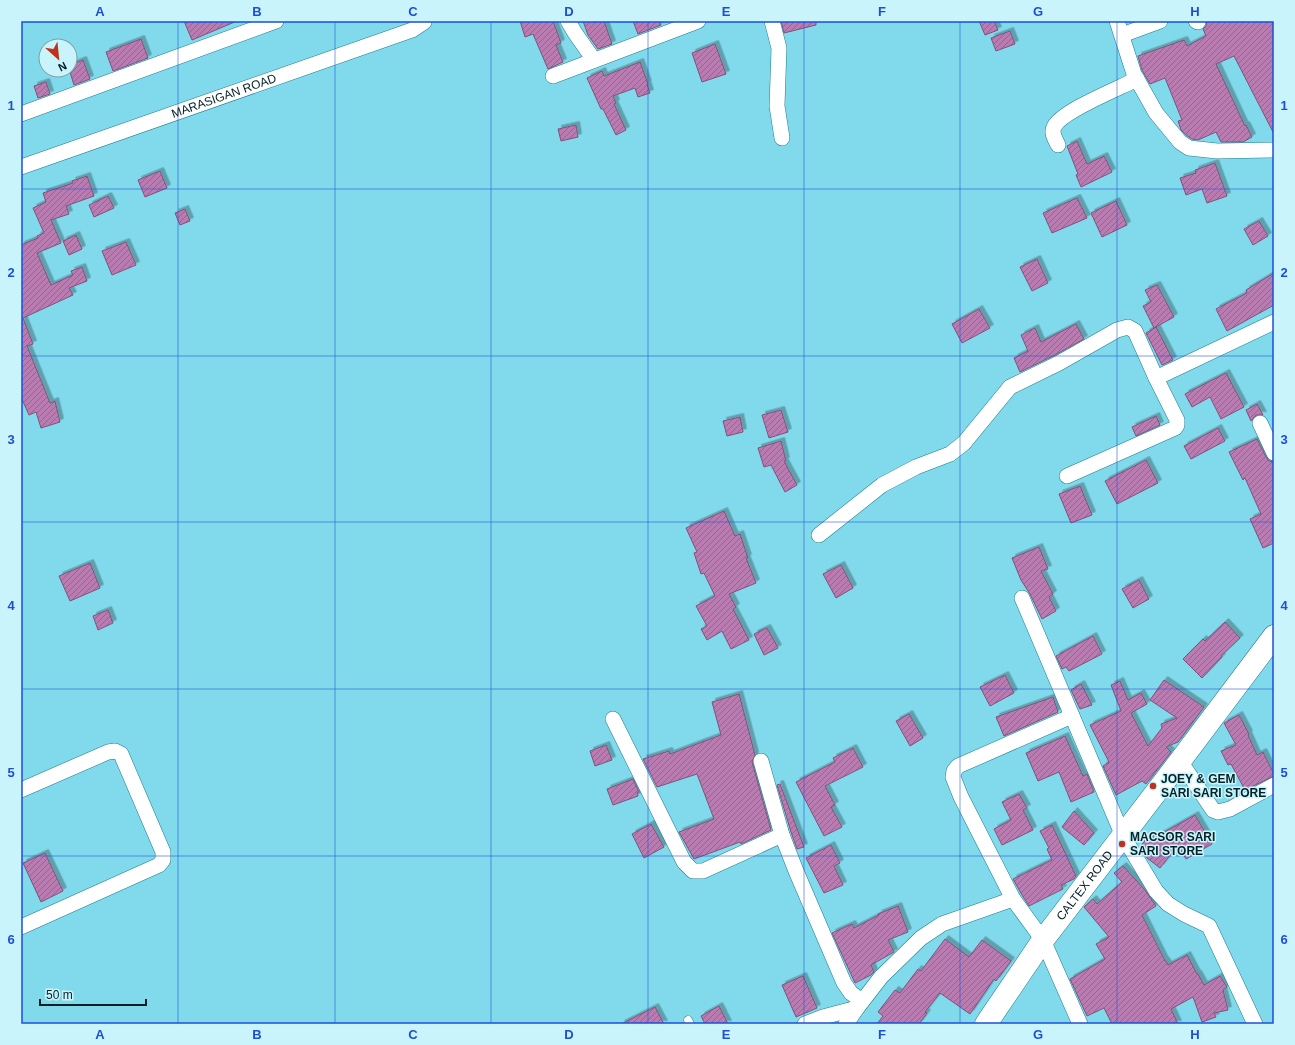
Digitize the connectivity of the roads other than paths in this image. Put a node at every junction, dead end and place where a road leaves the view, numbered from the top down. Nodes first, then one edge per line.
1 (276, 21) edge
2 (424, 21) edge
3 (568, 21) edge
4 (698, 21) edge
5 (772, 21) edge
6 (1117, 21) edge
7 (1160, 21) edge
8 (1122, 35) junction
9 (594, 60) junction
10 (553, 76) dead end
11 (1137, 79) junction
12 (21, 114) edge
13 (782, 138) dead end
14 (1058, 144) dead end
15 (1274, 150) edge
16 (21, 167) edge
17 (1274, 322) edge
18 (1156, 378) junction
19 (1260, 423) dead end
20 (1274, 453) edge
21 (1066, 476) dead end
22 (819, 535) dead end
23 (1022, 598) dead end
24 (1274, 636) edge
25 (1072, 716) junction
26 (613, 719) dead end
27 (761, 761) dead end
28 (1180, 761) junction
29 (1274, 785) edge
30 (21, 790) edge
31 (782, 835) junction
32 (1123, 836) junction
33 (1013, 899) junction
34 (21, 927) edge
35 (1043, 940) junction
36 (859, 1004) junction
37 (805, 1024) edge
38 (846, 1024) edge
39 (986, 1024) edge
40 (1080, 1024) edge
41 (1255, 1024) edge

1 - 12 street
2 - 16 street, MARASIGAN ROAD
3 - 9 street
4 - 9 street
5 - 13 street
6 - 8 street
7 - 8 street
8 - 11 street
9 - 10 street
11 - 14 street
11 - 15 street
17 - 18 street
18 - 21 street
18 - 22 street
19 - 20 street
23 - 25 street
24 - 28 street, CALTEX ROAD
25 - 32 street
25 - 33 street
26 - 31 street
27 - 31 street
28 - 29 street
28 - 32 street, CALTEX ROAD
30 - 34 street
31 - 36 street
32 - 35 street, CALTEX ROAD
32 - 41 street
33 - 35 street
33 - 36 street
35 - 39 street, CALTEX ROAD
35 - 40 street
36 - 37 street
36 - 38 street

